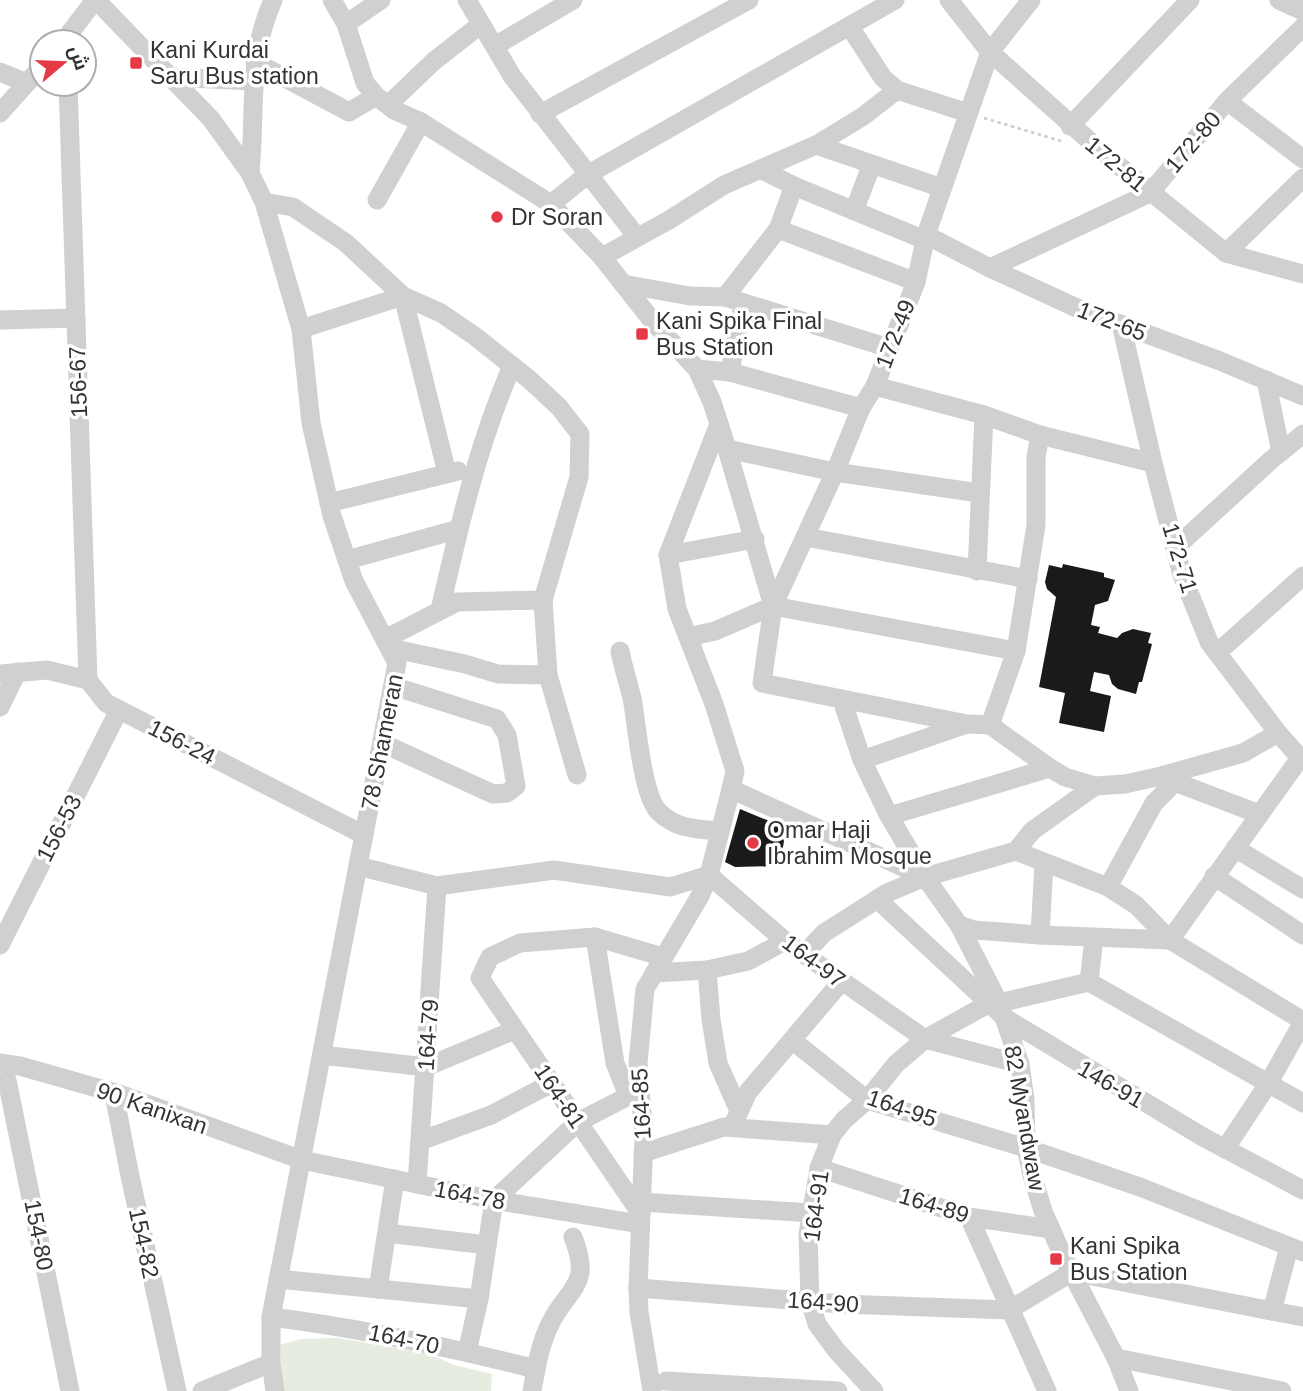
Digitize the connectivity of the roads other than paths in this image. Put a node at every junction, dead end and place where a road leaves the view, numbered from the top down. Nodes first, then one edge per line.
1 (95, 0) edge
2 (273, 0) edge
3 (332, 0) edge
4 (382, 0) edge
5 (467, 0) edge
6 (573, 0) edge
7 (749, 0) edge
8 (895, 0) edge
9 (1031, 0) edge
10 (1190, 0) edge
11 (1279, 0) edge
12 (953, 6) edge
13 (1303, 11) edge
14 (346, 24) junction
15 (480, 25) junction
16 (850, 27) junction
17 (1303, 27) edge
18 (75, 28) edge
19 (495, 46) junction
20 (990, 52) junction
21 (254, 71) junction
22 (0, 72) edge
23 (169, 77) junction
24 (27, 83) joint
25 (897, 90) junction
26 (68, 98) edge
27 (382, 101) junction
28 (1227, 101) junction
29 (0, 113) edge
30 (968, 113) junction
31 (540, 114) junction
32 (421, 122) junction
33 (1066, 133) junction
34 (816, 145) junction
35 (1303, 159) edge
36 (872, 164) junction
37 (760, 169) junction
38 (250, 173) junction
39 (587, 175) junction
40 (1303, 178) edge
41 (794, 186) junction
42 (942, 188) junction
43 (1150, 193) junction
44 (377, 200) dead end
45 (264, 202) junction
46 (551, 204) junction
47 (854, 211) junction
48 (778, 229) junction
49 (637, 237) junction
50 (925, 237) junction
51 (1226, 253) junction
52 (602, 257) junction
53 (990, 268) junction
54 (1303, 274) edge
55 (916, 282) junction
56 (623, 284) junction
57 (403, 296) junction
58 (734, 301) junction
59 (76, 318) junction
60 (0, 320) edge
61 (1121, 324) junction
62 (301, 329) junction
63 (890, 348) junction
64 (512, 366) junction
65 (696, 369) junction
66 (730, 372) junction
67 (1266, 380) junction
68 (875, 386) junction
69 (1303, 396) edge
70 (861, 408) junction
71 (985, 415) junction
72 (719, 425) junction
73 (1303, 434) edge
74 (1040, 435) junction
75 (727, 449) junction
76 (1281, 452) junction
77 (1153, 463) junction
78 (476, 468) junction
79 (835, 472) junction
80 (447, 473) junction
81 (979, 493) junction
82 (329, 503) junction
83 (459, 529) junction
84 (806, 537) junction
85 (755, 539) junction
86 (1175, 548) junction
87 (668, 555) junction
88 (347, 561) junction
89 (977, 571) junction
90 (1028, 579) junction
91 (1301, 581) edge
92 (543, 600) junction
93 (773, 606) junction
94 (440, 610) junction
95 (688, 637) junction
96 (387, 644) junction
97 (620, 651) dead end
98 (1016, 651) junction
99 (1217, 653) junction
100 (9, 673) edge
101 (548, 676) junction
102 (88, 680) junction
103 (393, 686) junction
104 (842, 700) junction
105 (0, 708) edge
106 (119, 710) junction
107 (967, 724) junction
108 (990, 725) junction
109 (1278, 733) junction
110 (382, 743) junction
111 (1302, 759) edge
112 (862, 760) junction
113 (1050, 768) junction
114 (577, 775) dead end
115 (1168, 780) junction
116 (1094, 786) junction
117 (731, 789) junction
118 (1259, 814) junction
119 (889, 816) junction
120 (719, 831) junction
121 (364, 835) junction
122 (1235, 848) junction
123 (1016, 852) junction
124 (1044, 863) junction
125 (358, 866) junction
126 (709, 875) junction
127 (1214, 876) junction
128 (925, 877) junction
129 (437, 886) junction
130 (1108, 887) junction
131 (1303, 889) edge
132 (877, 899) junction
133 (959, 925) junction
134 (1040, 935) junction
135 (1303, 935) edge
136 (595, 937) junction
137 (1094, 938) junction
138 (1170, 940) junction
139 (785, 941) junction
140 (0, 946) edge
141 (805, 953) junction
142 (659, 965) junction
143 (707, 970) junction
144 (841, 982) junction
145 (1089, 982) junction
146 (997, 1008) junction
147 (1303, 1022) edge
148 (515, 1030) junction
149 (925, 1039) junction
150 (792, 1040) junction
151 (322, 1055) junction
152 (1020, 1064) junction
153 (426, 1067) junction
154 (7, 1074) edge
155 (551, 1083) junction
156 (1268, 1084) junction
157 (634, 1093) junction
158 (114, 1094) junction
159 (867, 1100) junction
160 (1303, 1103) edge
161 (736, 1119) junction
162 (578, 1122) junction
163 (832, 1135) junction
164 (420, 1141) junction
165 (1026, 1147) junction
166 (1225, 1149) junction
167 (643, 1153) junction
168 (302, 1160) junction
169 (819, 1168) junction
170 (395, 1179) junction
171 (1300, 1181) edge
172 (418, 1184) junction
173 (494, 1200) junction
174 (641, 1213) junction
175 (812, 1213) junction
176 (969, 1217) junction
177 (1051, 1230) junction
178 (387, 1233) junction
179 (573, 1237) dead end
180 (487, 1245) junction
181 (1296, 1249) edge
182 (1072, 1272) junction
183 (278, 1279) junction
184 (638, 1288) junction
185 (378, 1289) junction
186 (479, 1300) junction
187 (810, 1301) junction
188 (1009, 1310) junction
189 (1272, 1311) junction
190 (271, 1317) junction
191 (1303, 1317) edge
192 (467, 1352) junction
193 (1116, 1358) junction
194 (271, 1363) junction
195 (536, 1370) junction
196 (665, 1388) edge
197 (869, 1390) edge
198 (70, 1391) edge
199 (177, 1391) edge
200 (202, 1391) edge
201 (275, 1391) edge
202 (531, 1391) edge
203 (838, 1391) edge
204 (1047, 1391) edge
205 (1129, 1391) edge
206 (1282, 1391) edge

1 - 18 street
1 - 23 street, 78 Shameran
2 - 21 street
3 - 14 street
4 - 14 street
5 - 15 street
6 - 19 street
7 - 31 street
8 - 16 street
9 - 20 street, 172-49
10 - 33 street
11 - 13 street
12 - 20 street, 172-81
14 - 27 street
15 - 19 street
15 - 27 street
16 - 25 street
16 - 39 street
17 - 28 street, 172-80
19 - 31 street
20 - 30 street, 172-49
20 - 33 street, 172-81
21 - 23 street
21 - 27 street
21 - 38 street
22 - 24 street
23 - 38 street, 78 Shameran
24 - 29 street
25 - 30 street
25 - 34 street
26 - 59 street, 156-67
27 - 32 street
28 - 35 street
28 - 43 street, 172-80
30 - 42 street, 172-49
31 - 39 street
32 - 44 street
32 - 46 street
33 - 43 street, 172-81
34 - 36 street
34 - 37 street
36 - 42 street
36 - 47 street
37 - 41 street, 172-65
37 - 49 street
38 - 45 street, 78 Shameran
39 - 46 street
39 - 49 street
40 - 51 street
41 - 47 street, 172-65
41 - 48 street
42 - 50 street, 172-49
43 - 51 street, 172-81
43 - 53 street, 172-80
45 - 57 street
45 - 62 street, 78 Shameran
46 - 52 street
47 - 50 street, 172-65
48 - 55 street
48 - 58 street
49 - 52 street
50 - 53 street, 172-65
50 - 55 street, 172-49
51 - 54 street, 172-81
52 - 56 street
53 - 61 street, 172-65
55 - 63 street, 172-49
56 - 58 street
56 - 65 street
57 - 62 street
57 - 64 street
57 - 80 street
58 - 63 street
58 - 66 street
59 - 60 street
59 - 102 street, 156-67
61 - 67 street, 172-65
61 - 77 street, 172-71
62 - 82 street, 78 Shameran
63 - 68 street, 172-49
64 - 78 street
64 - 92 street
65 - 66 street
65 - 72 street
66 - 70 street
67 - 69 street, 172-65
67 - 76 street
68 - 70 street, 172-49
68 - 71 street
70 - 79 street, 172-49
71 - 74 street
71 - 81 street
72 - 75 street
72 - 87 street
73 - 76 street
74 - 77 street
74 - 90 street
75 - 79 street
75 - 85 street
76 - 86 street
77 - 86 street, 172-71
78 - 80 street
78 - 83 street
79 - 81 street
79 - 84 street, 172-49
80 - 82 street
81 - 89 street
82 - 88 street, 78 Shameran
83 - 88 street
83 - 94 street
84 - 89 street
84 - 93 street, 172-49
85 - 87 street
85 - 93 street
86 - 99 street, 172-71
87 - 95 street
88 - 96 street, 78 Shameran
89 - 90 street
90 - 98 street
91 - 99 street
92 - 94 street
92 - 101 street
93 - 95 street
93 - 98 street
93 - 104 street
94 - 96 street
95 - 117 street
96 - 101 street
96 - 103 street, 78 Shameran
97 - 120 street
98 - 108 street
99 - 109 street, 172-71
100 - 102 street
100 - 105 street
101 - 114 street
102 - 106 street, 156-24
103 - 110 street, 78 Shameran
103 - 110 street
104 - 107 street
104 - 112 street, 82 Myandwaw
106 - 121 street, 156-24
106 - 140 street, 156-53
107 - 108 street
107 - 112 street
108 - 113 street
109 - 111 street, 172-71
109 - 115 street
110 - 121 street, 78 Shameran
111 - 118 street
112 - 119 street, 82 Myandwaw
113 - 116 street
113 - 119 street
115 - 116 street
115 - 118 street
115 - 130 street
116 - 123 street
117 - 120 street
117 - 128 street
118 - 122 street
119 - 128 street, 82 Myandwaw
120 - 126 street
121 - 125 street, 78 Shameran
122 - 127 street
122 - 131 street
123 - 124 street
123 - 128 street
124 - 130 street
124 - 134 street
125 - 129 street
125 - 151 street, 78 Shameran
126 - 129 street
126 - 139 street, 164-97
126 - 142 street, 164-85
127 - 135 street
127 - 138 street
128 - 132 street
128 - 133 street, 82 Myandwaw
129 - 153 street, 164-79
130 - 138 street
132 - 141 street
132 - 146 street, 146-91
133 - 134 street
133 - 146 street, 82 Myandwaw
134 - 137 street
136 - 142 street
136 - 148 street, 164-81
136 - 157 street
137 - 138 street
137 - 145 street
138 - 147 street
139 - 141 street, 164-97
139 - 143 street
141 - 144 street, 164-97
142 - 143 street
142 - 157 street, 164-85
143 - 161 street
144 - 149 street, 164-97
144 - 150 street
145 - 146 street
145 - 156 street
146 - 149 street
146 - 152 street, 82 Myandwaw
146 - 166 street, 146-91
147 - 156 street
148 - 153 street
148 - 155 street, 164-81
149 - 152 street, 164-97
149 - 159 street, 164-91
150 - 159 street, 164-95
150 - 161 street
151 - 153 street
151 - 168 street, 78 Shameran
152 - 165 street, 82 Myandwaw
153 - 164 street, 164-79
154 - 158 street, 90 Kanixan
154 - 198 street, 154-80
155 - 162 street, 164-81
155 - 164 street
156 - 160 street
156 - 166 street
157 - 162 street
157 - 167 street, 164-85
158 - 168 street, 90 Kanixan
158 - 199 street, 154-82
159 - 163 street, 164-91
159 - 165 street, 164-95
161 - 163 street
161 - 167 street
162 - 173 street
162 - 174 street, 164-81
163 - 169 street, 164-91
164 - 172 street, 164-79
165 - 177 street, 82 Myandwaw
165 - 181 street, 164-95
166 - 171 street, 146-91
167 - 174 street, 164-85
168 - 170 street, 164-78
168 - 183 street, 78 Shameran
169 - 175 street, 164-91
169 - 176 street, 164-89
170 - 172 street, 164-78
170 - 178 street
172 - 173 street, 164-78
173 - 174 street, 164-78
173 - 180 street
174 - 175 street, 164-78
174 - 184 street, 164-85
175 - 187 street, 164-91
176 - 177 street, 164-89
176 - 188 street
177 - 182 street, 82 Myandwaw
178 - 180 street
178 - 185 street
179 - 195 street
180 - 186 street
181 - 189 street
182 - 188 street
182 - 189 street
182 - 193 street, 82 Myandwaw
183 - 185 street
183 - 190 street, 78 Shameran
184 - 187 street, 164-90
184 - 196 street, 164-85
185 - 186 street
186 - 192 street
187 - 188 street, 164-90
187 - 197 street, 164-91
188 - 204 street
189 - 191 street
190 - 192 street, 164-70
190 - 194 street, 78 Shameran
192 - 195 street, 164-70
193 - 205 street, 82 Myandwaw
193 - 206 street
194 - 200 street
194 - 201 street, 78 Shameran
195 - 202 street
196 - 203 street

